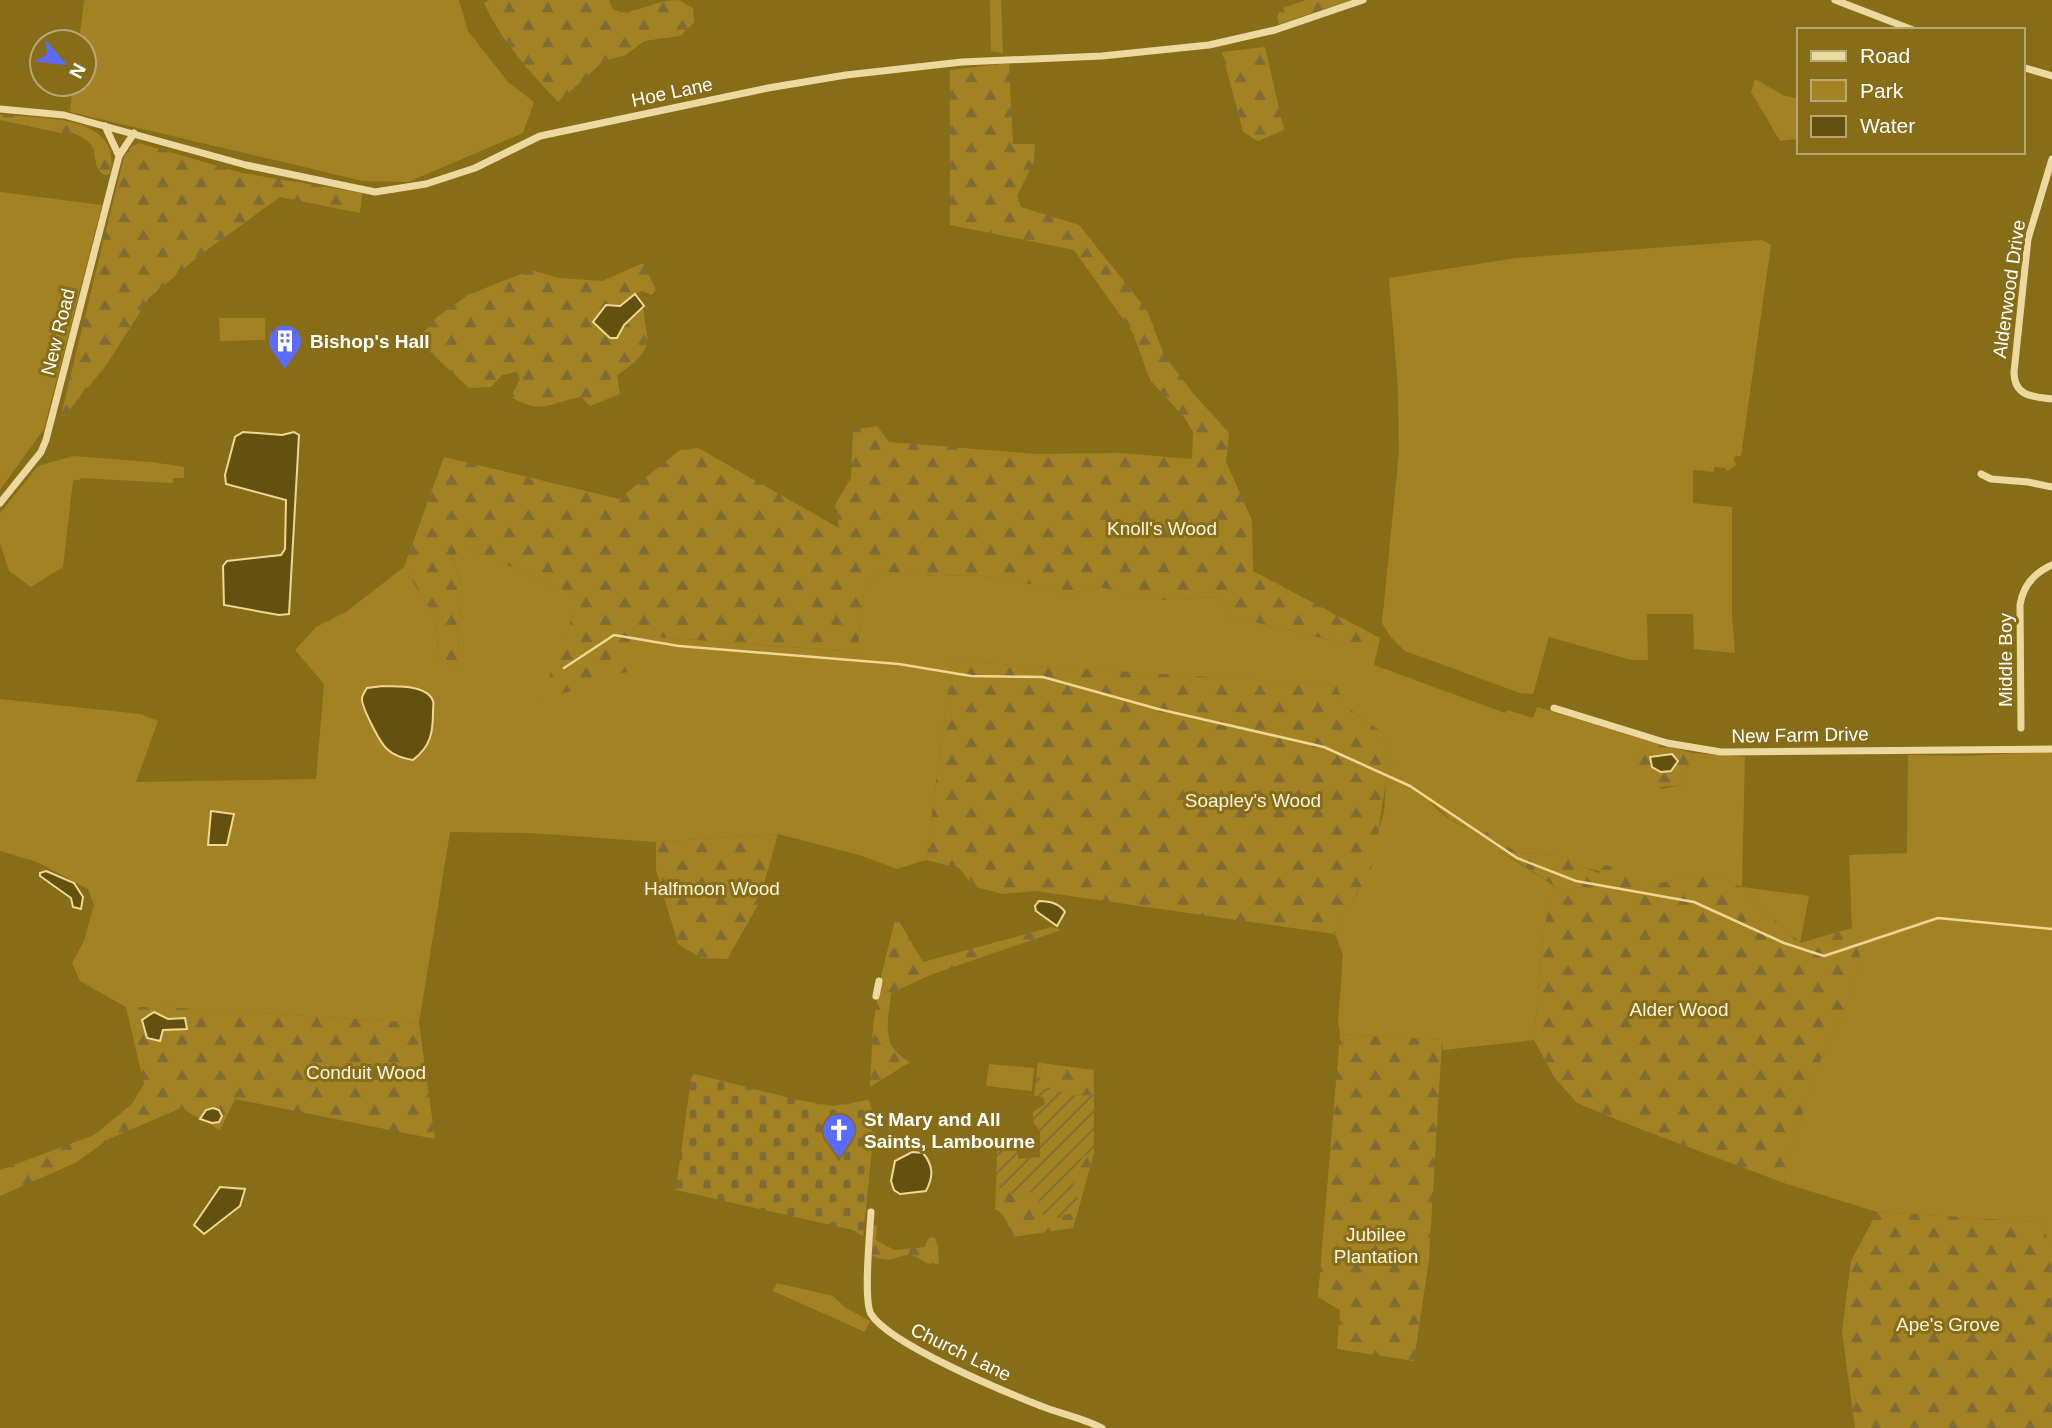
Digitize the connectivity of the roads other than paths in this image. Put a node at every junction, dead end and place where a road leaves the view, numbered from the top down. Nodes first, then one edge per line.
1 (1363, 0) edge
2 (1835, 0) edge
3 (1908, 28) edge
4 (2024, 68) edge
5 (2052, 76) edge
6 (0, 109) edge
7 (105, 126) junction
8 (134, 134) junction
9 (119, 156) junction
10 (2052, 159) edge
11 (2043, 187) junction
12 (2052, 190) edge
13 (2052, 399) edge
14 (1981, 474) dead end
15 (2052, 487) edge
16 (0, 503) edge
17 (2052, 565) edge
18 (1554, 708) dead end
19 (2021, 728) dead end
20 (2052, 749) edge
21 (879, 981) dead end
22 (876, 996) dead end
23 (871, 1212) dead end
24 (1102, 1428) edge

1 - 8 street, Hoe Lane
2 - 3 street
4 - 5 street
6 - 7 street, Hoe Lane
7 - 8 street, Hoe Lane
7 - 9 street
8 - 9 street, New Road
9 - 16 street, New Road
10 - 11 street, Alderwood Drive
11 - 12 street
11 - 13 street, Alderwood Drive
14 - 15 street
17 - 19 street, Middle Boy
18 - 20 street, New Farm Drive
21 - 22 street
23 - 24 street, Church Lane

